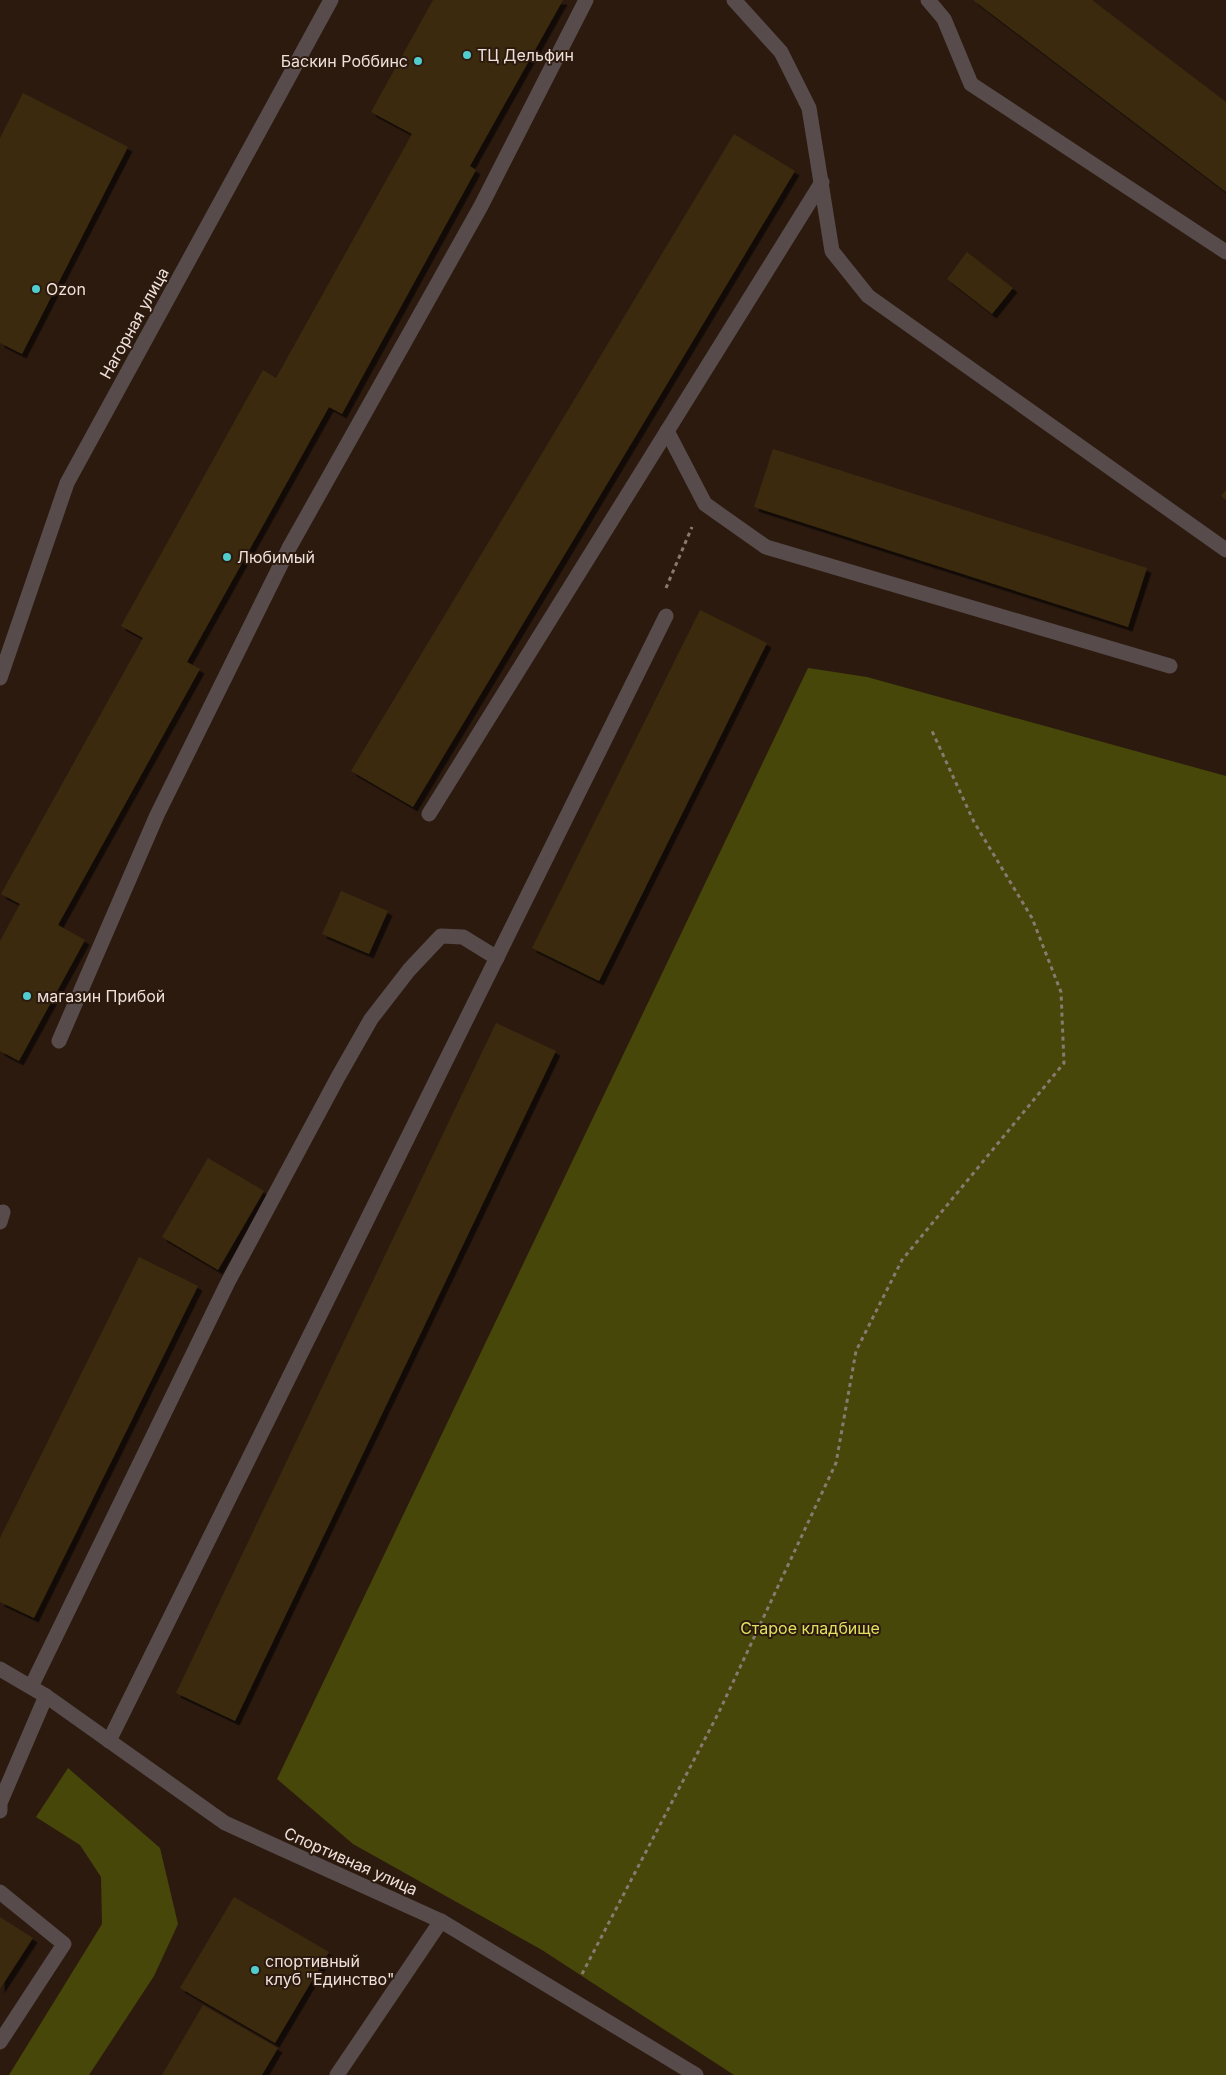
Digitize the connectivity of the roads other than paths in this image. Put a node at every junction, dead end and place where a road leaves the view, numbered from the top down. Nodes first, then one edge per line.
1 (331, 0) edge
2 (586, 0) edge
3 (734, 0) edge
4 (928, 0) edge
5 (822, 182) junction
6 (1226, 252) edge
7 (667, 432) junction
8 (1226, 550) edge
9 (666, 616) dead end
10 (1170, 666) dead end
11 (0, 678) edge
12 (429, 814) dead end
13 (497, 958) junction
14 (59, 1040) dead end
15 (0, 1669) edge
16 (31, 1687) junction
17 (46, 1696) junction
18 (110, 1741) junction
19 (0, 1811) edge
20 (0, 1892) edge
21 (441, 1921) junction
22 (0, 2042) edge
23 (337, 2075) edge
24 (696, 2075) edge

1 - 11 street, Нагорная улица
2 - 14 street
3 - 5 street
4 - 6 street
5 - 7 street
5 - 8 street
7 - 10 street
7 - 12 street
9 - 13 street
13 - 16 street
13 - 18 street
15 - 16 street, Спортивная улица
16 - 17 street, Спортивная улица
17 - 18 street, Спортивная улица
17 - 19 street
18 - 21 street, Спортивная улица
20 - 22 street
21 - 23 street
21 - 24 street, Спортивная улица

